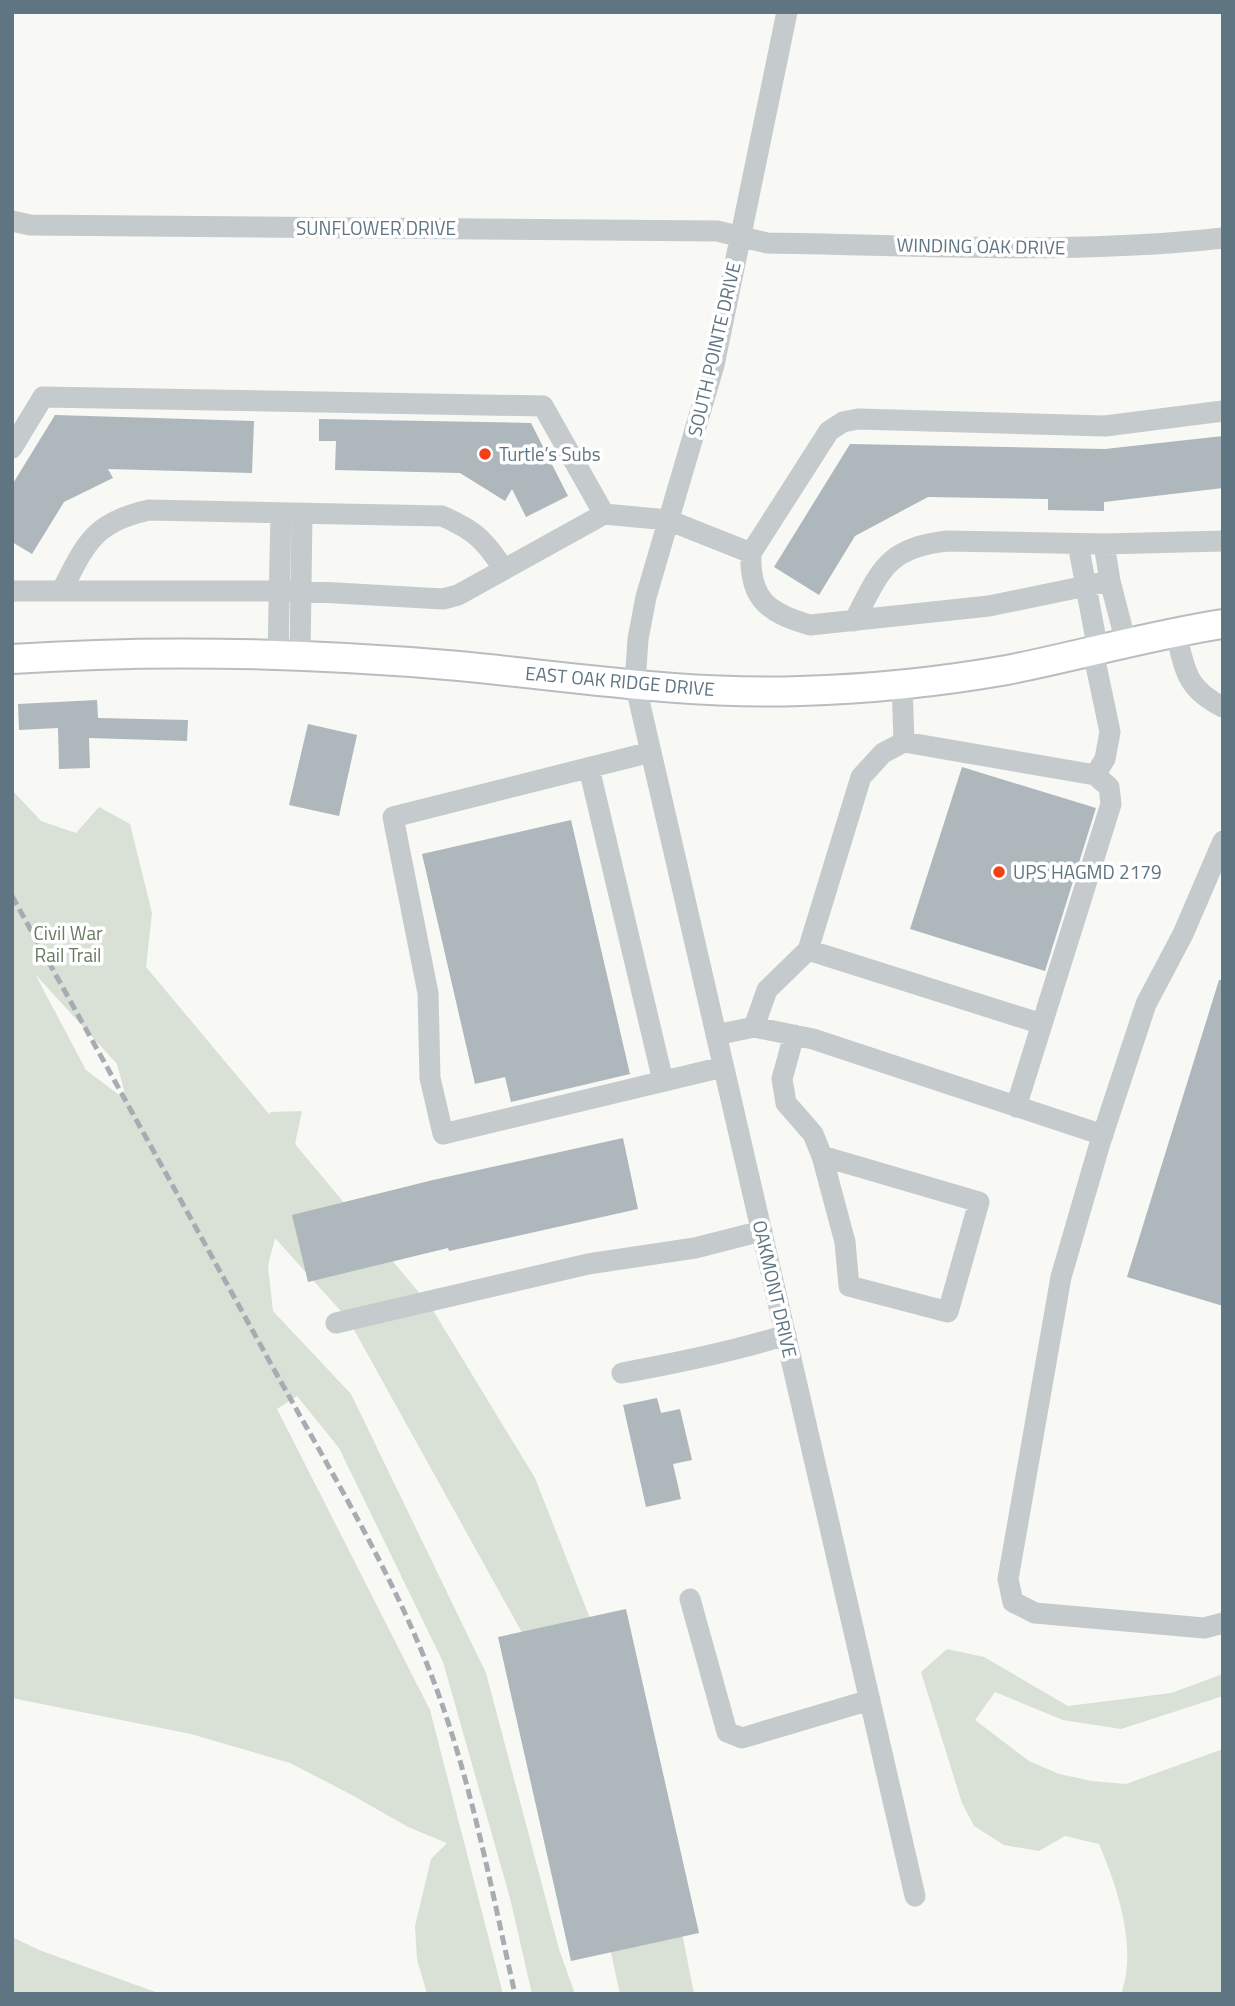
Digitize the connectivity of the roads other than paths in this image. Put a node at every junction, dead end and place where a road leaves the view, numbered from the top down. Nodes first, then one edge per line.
1 (787, 12) edge
2 (12, 221) edge
3 (740, 237) junction
4 (1223, 238) edge
5 (1223, 411) edge
6 (12, 448) edge
7 (292, 513) junction
8 (604, 514) junction
9 (668, 520) junction
10 (1223, 541) edge
11 (1078, 544) junction
12 (1104, 544) junction
13 (751, 553) junction
14 (504, 569) junction
15 (1110, 581) junction
16 (1086, 585) junction
17 (62, 590) junction
18 (12, 591) edge
19 (279, 591) junction
20 (301, 591) junction
21 (854, 621) junction
22 (1223, 624) edge
23 (1175, 633) junction
24 (1126, 643) junction
25 (1095, 650) junction
26 (289, 655) junction
27 (12, 659) edge
28 (635, 683) junction
29 (902, 684) junction
30 (1223, 707) edge
31 (904, 741) junction
32 (651, 752) junction
33 (589, 768) junction
34 (1095, 775) junction
35 (1223, 841) edge
36 (808, 950) junction
37 (1042, 1024) junction
38 (754, 1027) junction
39 (716, 1035) junction
40 (794, 1035) junction
41 (723, 1067) junction
42 (663, 1081) junction
43 (1016, 1107) junction
44 (1102, 1135) junction
45 (822, 1156) junction
46 (762, 1231) junction
47 (336, 1323) dead end
48 (786, 1335) junction
49 (622, 1373) dead end
50 (690, 1599) dead end
51 (1223, 1623) edge
52 (870, 1700) junction
53 (915, 1896) dead end

1 - 3 street, SOUTH POINTE DRIVE
2 - 3 street, SUNFLOWER DRIVE
3 - 4 street, WINDING OAK DRIVE
3 - 9 street, SOUTH POINTE DRIVE
5 - 13 street
6 - 8 street
7 - 14 street
7 - 17 street
7 - 19 street
7 - 20 street
8 - 9 street
8 - 14 street
9 - 13 street
9 - 28 street, SOUTH POINTE DRIVE
10 - 12 street
11 - 12 street
11 - 16 street
11 - 21 street
12 - 15 street
13 - 21 street
14 - 20 street
15 - 16 street
15 - 24 street
16 - 21 street
16 - 25 street
17 - 18 street
17 - 19 street
19 - 20 street
19 - 26 street
20 - 26 street
22 - 23 main road, EAST OAK RIDGE DRIVE
23 - 24 main road, EAST OAK RIDGE DRIVE
23 - 30 street
24 - 25 main road, EAST OAK RIDGE DRIVE
25 - 29 main road, EAST OAK RIDGE DRIVE
25 - 34 street
26 - 27 main road, EAST OAK RIDGE DRIVE
26 - 28 main road, EAST OAK RIDGE DRIVE
28 - 29 main road, EAST OAK RIDGE DRIVE
28 - 32 street, OAKMONT DRIVE
29 - 31 street
31 - 34 street
31 - 36 street
32 - 33 street
32 - 39 street, OAKMONT DRIVE
33 - 42 street
33 - 42 street
34 - 37 street
35 - 44 street
36 - 37 street
36 - 38 street
37 - 43 street
38 - 39 street
38 - 40 street
39 - 41 street, OAKMONT DRIVE
40 - 43 street
40 - 45 street
41 - 42 street
41 - 46 street, OAKMONT DRIVE
43 - 44 street
44 - 51 street
45 - 45 street
46 - 47 street
46 - 48 street, OAKMONT DRIVE
48 - 49 street
48 - 52 street, OAKMONT DRIVE
50 - 52 street
52 - 53 street, OAKMONT DRIVE

